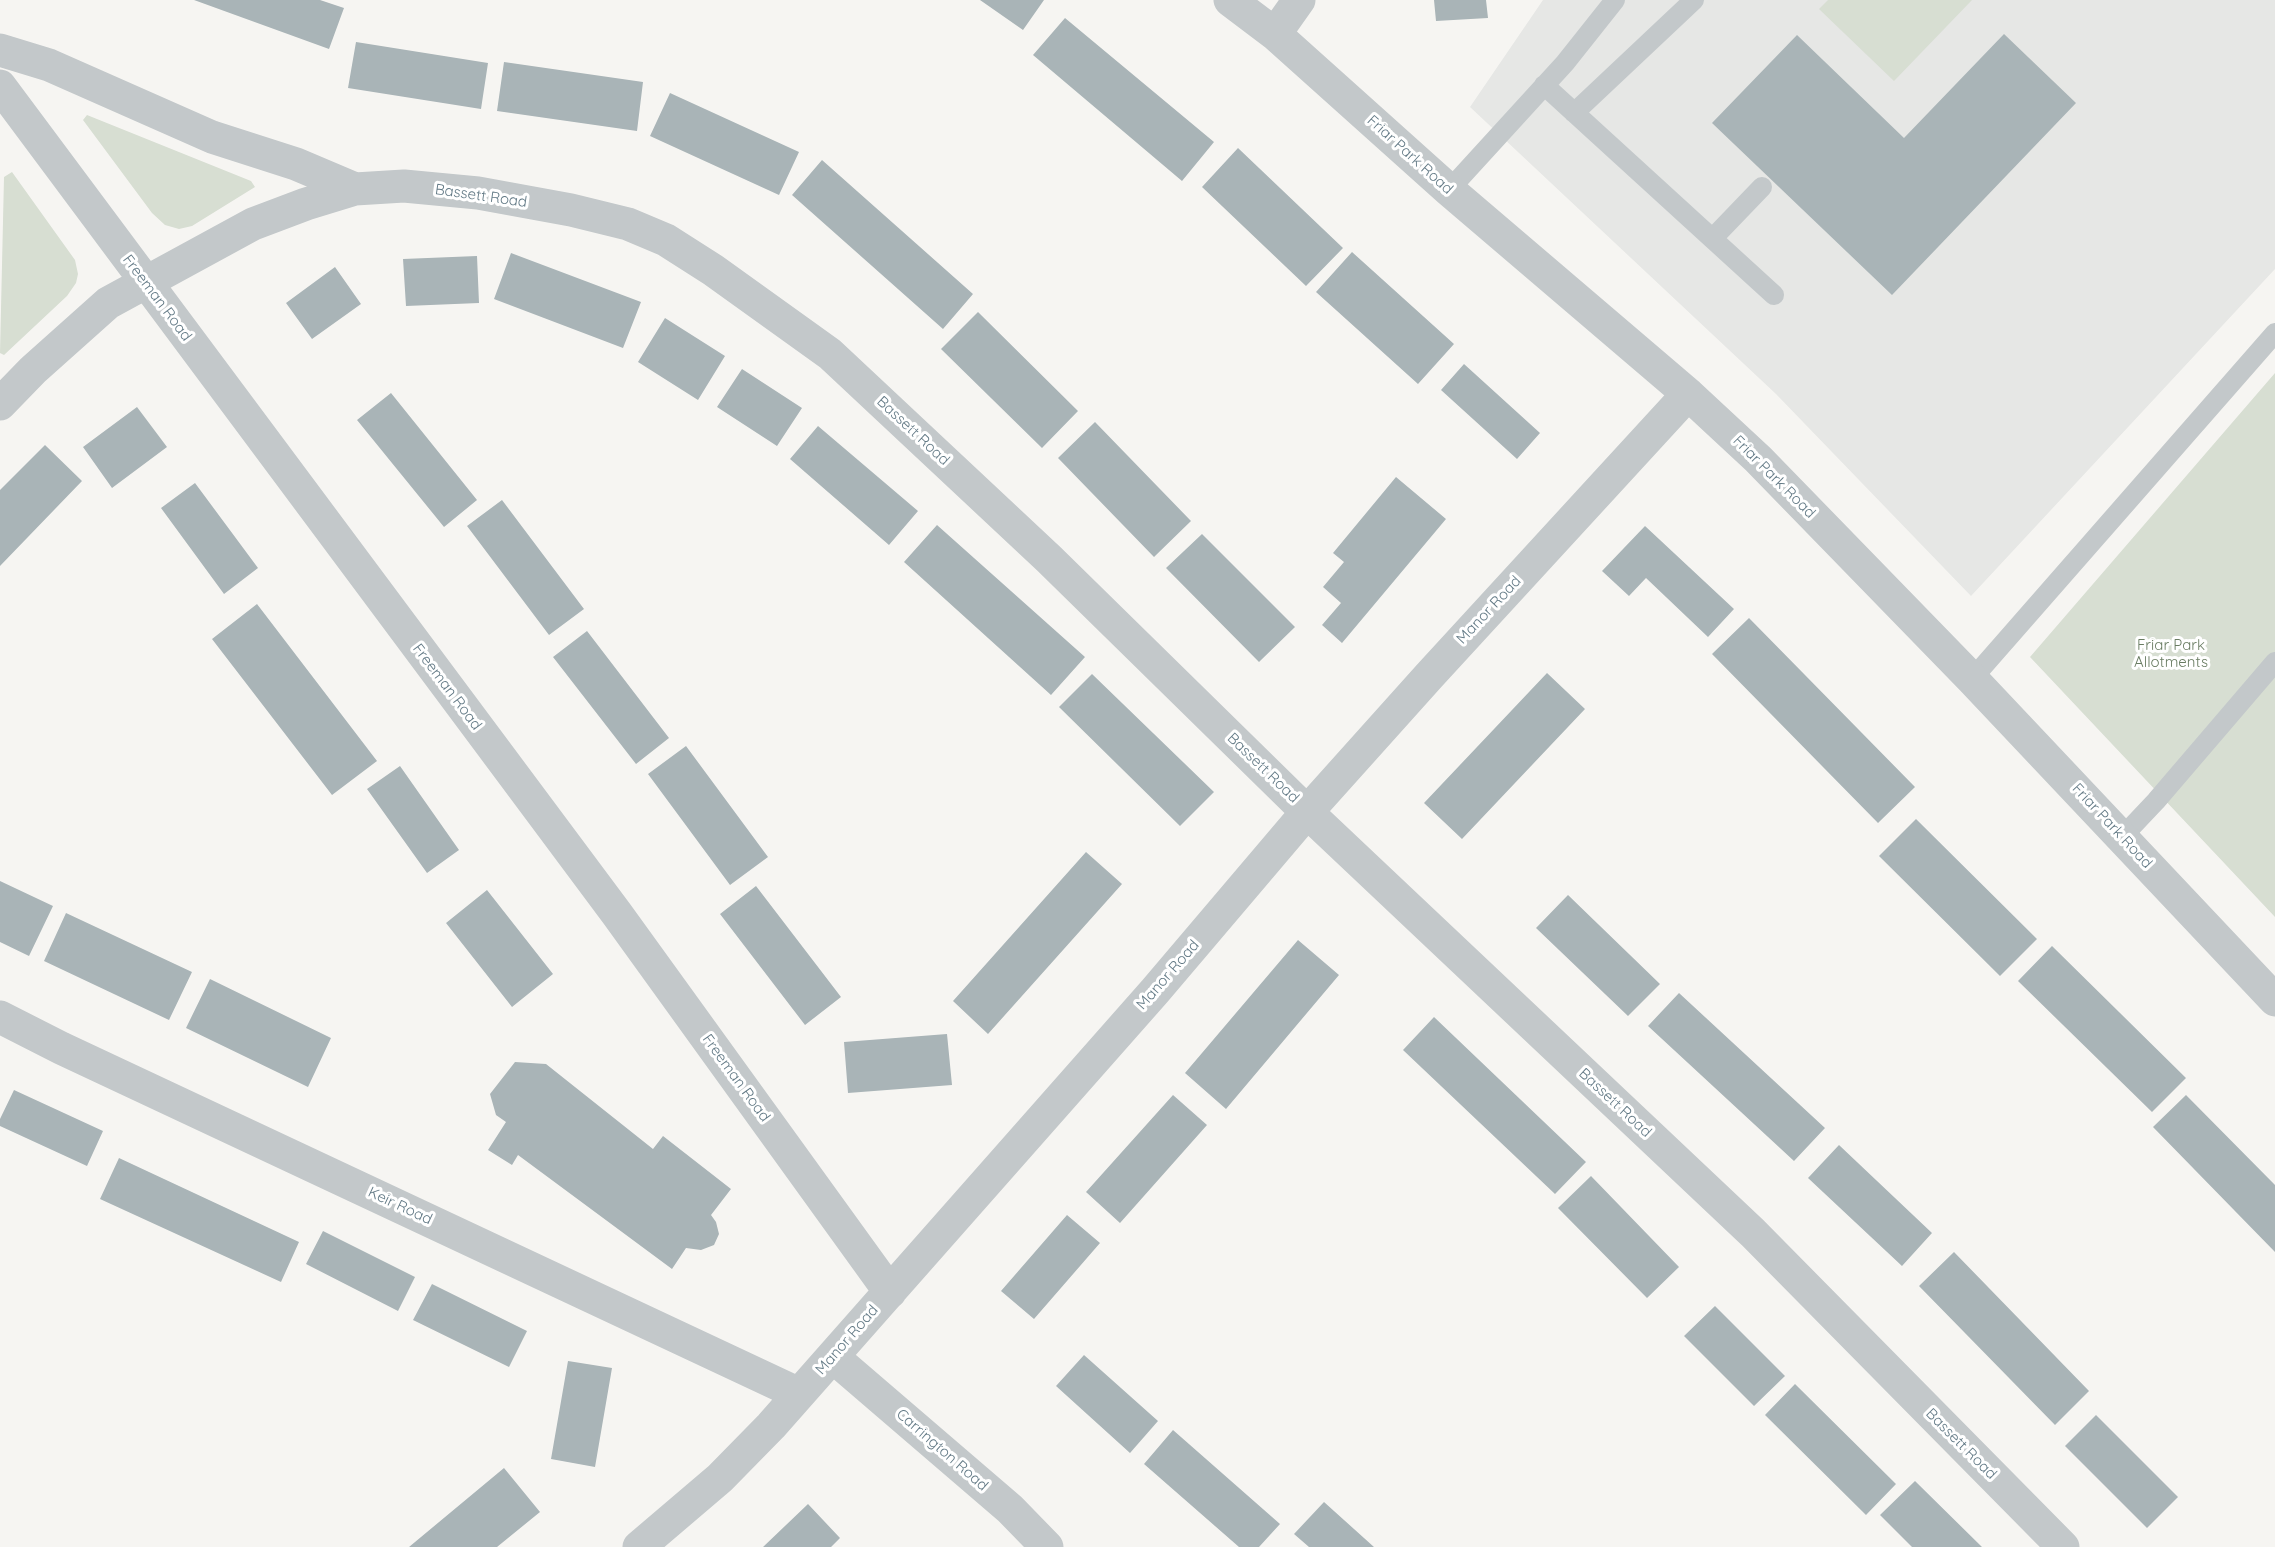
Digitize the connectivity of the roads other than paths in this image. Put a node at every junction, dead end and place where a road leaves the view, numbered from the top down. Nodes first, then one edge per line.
1 (1230, 0) edge
2 (1299, 0) edge
3 (1615, 0) edge
4 (1694, 0) edge
5 (1275, 34) junction
6 (0, 50) edge
7 (1544, 85) junction
8 (0, 86) edge
9 (1574, 113) junction
10 (1762, 187) dead end
11 (355, 189) junction
12 (1449, 190) junction
13 (1713, 238) junction
14 (145, 282) junction
15 (1774, 295) dead end
16 (2275, 333) edge
17 (1689, 394) junction
18 (0, 404) edge
19 (2275, 662) edge
20 (1972, 679) junction
21 (1307, 812) junction
22 (2122, 837) junction
23 (2275, 1000) edge
24 (0, 1017) edge
25 (890, 1292) junction
26 (833, 1357) junction
27 (799, 1394) junction
28 (639, 1547) edge
29 (1047, 1547) edge
30 (2063, 1547) edge

1 - 5 street, Friar Park Road
2 - 5 street
3 - 7 lane
4 - 9 lane
5 - 12 street, Friar Park Road
6 - 11 street, Bassett Road
7 - 9 lane
7 - 12 lane
8 - 14 street, Freeman Road
9 - 13 lane
10 - 13 lane
11 - 14 street, Bassett Road
11 - 21 street, Bassett Road
12 - 17 street, Friar Park Road
13 - 15 lane
14 - 18 street, Bassett Road
14 - 25 street, Freeman Road
16 - 20 lane
17 - 20 street, Friar Park Road
17 - 21 street, Manor Road
19 - 22 lane
20 - 22 street, Friar Park Road
21 - 25 street, Manor Road
21 - 30 street, Bassett Road
22 - 23 street, Friar Park Road
24 - 27 street, Keir Road
25 - 26 street, Manor Road
26 - 27 street, Manor Road
26 - 29 street, Carrington Road
27 - 28 street, Manor Road

